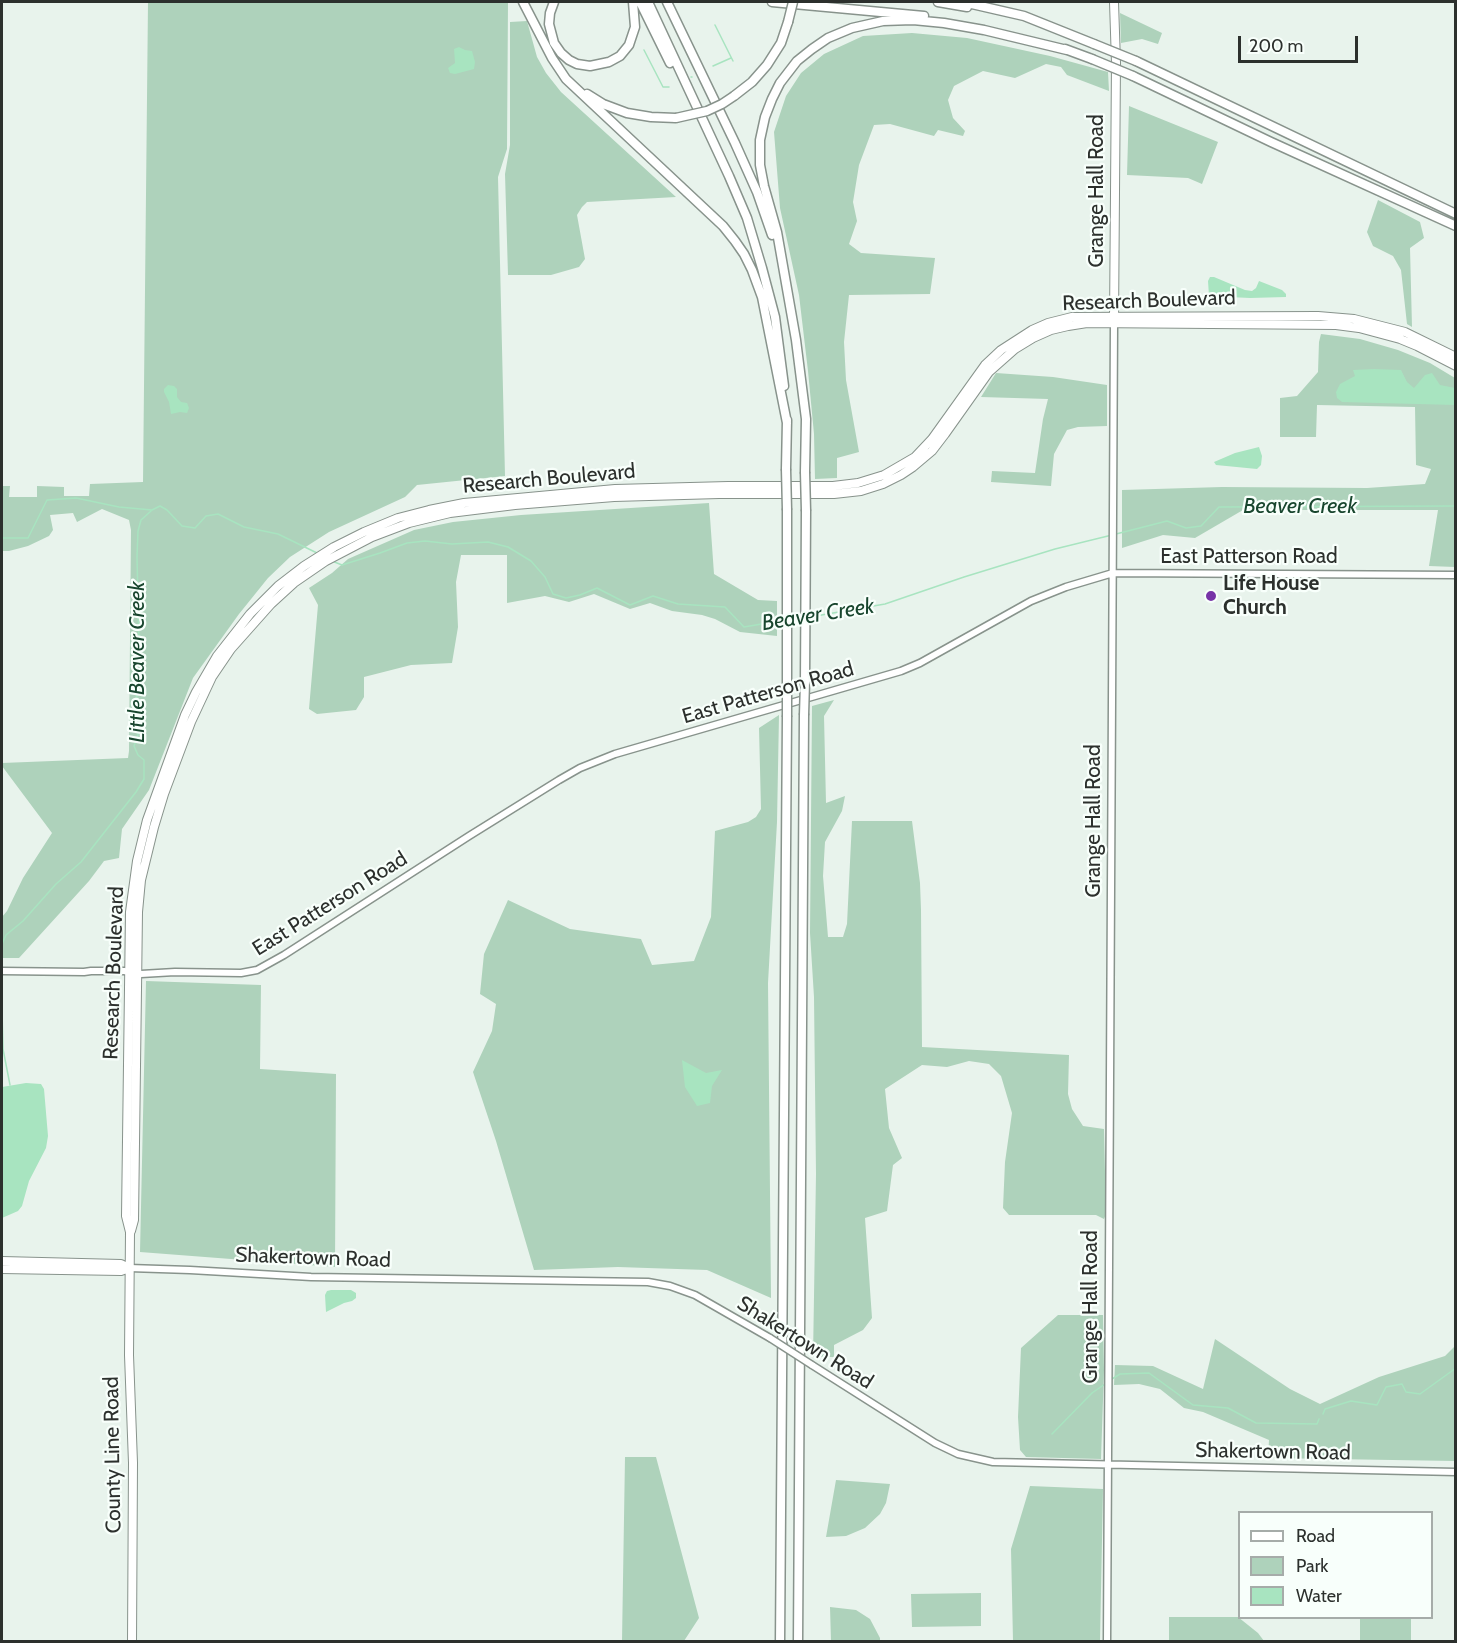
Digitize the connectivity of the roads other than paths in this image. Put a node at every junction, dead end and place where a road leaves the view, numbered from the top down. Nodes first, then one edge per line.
1 (523, 2) edge
2 (554, 2) edge
3 (633, 2) edge
4 (640, 2) edge
5 (648, 2) edge
6 (669, 2) edge
7 (772, 2) edge
8 (793, 2) edge
9 (938, 2) edge
10 (963, 2) edge
11 (1114, 2) edge
12 (1066, 33) junction
13 (1068, 50) junction
14 (548, 52) junction
15 (729, 176) junction
16 (1455, 214) edge
17 (1455, 226) edge
18 (785, 282) junction
19 (1114, 320) junction
20 (1455, 357) edge
21 (1455, 366) edge
22 (787, 423) junction
23 (308, 568) junction
24 (1113, 573) junction
25 (1455, 574) edge
26 (4, 971) edge
27 (133, 972) junction
28 (2, 1261) edge
29 (129, 1268) junction
30 (2, 1269) edge
31 (1108, 1464) junction
32 (1455, 1472) edge
33 (132, 1641) edge
34 (780, 1641) edge
35 (798, 1641) edge
36 (1107, 1641) edge

1 - 14 highway
2 - 3 highway
4 - 15 highway
5 - 15 highway
6 - 18 highway
7 - 13 highway
8 - 14 highway, bridge
9 - 12 highway
10 - 12 highway
11 - 19 main road, Grange Hall Road
12 - 16 highway, bridge
13 - 17 highway, bridge
13 - 18 highway
14 - 22 highway
15 - 22 highway
18 - 35 highway, bridge
19 - 20 main road, Research Boulevard
19 - 21 main road, Research Boulevard
19 - 23 main road, Research Boulevard
19 - 23 main road, Research Boulevard
19 - 24 street, Grange Hall Road
22 - 34 highway, bridge
23 - 27 main road, Research Boulevard
24 - 25 street, East Patterson Road
24 - 27 street, East Patterson Road
24 - 31 street, Grange Hall Road
26 - 27 street, East Patterson Road
27 - 29 main road, Research Boulevard
28 - 29 main road
29 - 30 main road
29 - 31 street, Shakertown Road, bridge
29 - 33 main road, County Line Road
31 - 32 street, Shakertown Road
31 - 36 street, Grange Hall Road

